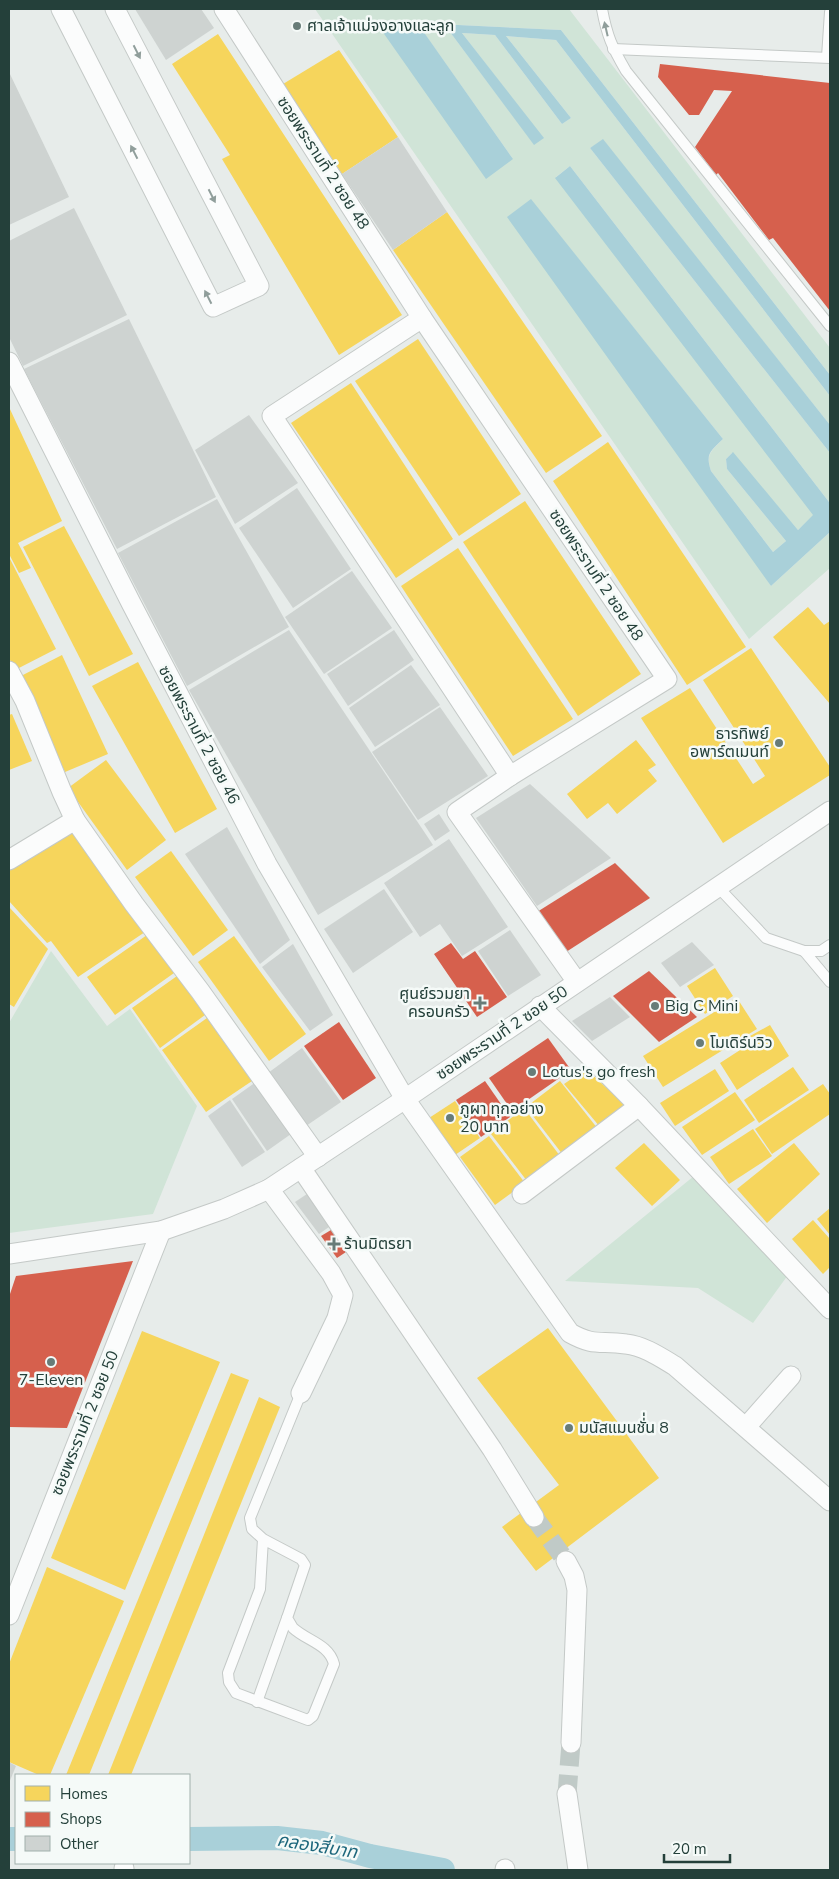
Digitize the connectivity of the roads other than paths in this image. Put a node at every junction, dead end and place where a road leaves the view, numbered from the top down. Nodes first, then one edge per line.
1 (60, 9) edge
2 (115, 9) edge
3 (224, 9) edge
4 (602, 9) edge
5 (830, 12) edge
6 (613, 49) junction
7 (829, 58) edge
8 (422, 318) junction
9 (830, 326) edge
10 (9, 362) edge
11 (9, 671) edge
12 (510, 776) junction
13 (830, 811) edge
14 (75, 820) junction
15 (9, 860) edge
16 (718, 887) junction
17 (830, 945) edge
18 (804, 951) junction
19 (576, 982) junction
20 (830, 982) edge
21 (540, 1006) junction
22 (405, 1099) junction
23 (639, 1106) junction
24 (318, 1157) junction
25 (301, 1168) junction
26 (269, 1189) junction
27 (522, 1194) dead end
28 (161, 1231) junction
29 (9, 1254) edge
30 (829, 1304) edge
31 (791, 1376) dead end
32 (301, 1393) joint
33 (746, 1427) junction
34 (830, 1501) edge
35 (534, 1517) tunnel mouth
36 (263, 1538) junction
37 (566, 1561) tunnel mouth
38 (9, 1615) edge
39 (287, 1618) junction
40 (257, 1702) junction
41 (571, 1743) tunnel mouth
42 (567, 1794) tunnel mouth
43 (578, 1870) edge

2 -> 1 street
3 - 8 street, ซอยพระรามที่ 2 ซอย 48
6 -> 4 lane
5 - 7 lane
6 - 7 lane
6 - 9 lane
8 - 12 street
8 - 12 street, ซอยพระรามที่ 2 ซอย 48
10 - 22 street, ซอยพระรามที่ 2 ซอย 46
11 - 14 street
12 - 19 street, ซอยพระรามที่ 2 ซอย 48
13 - 16 street, ซอยพระรามที่ 2 ซอย 50
14 - 15 street
14 - 24 street
16 - 18 lane
16 - 19 street, ซอยพระรามที่ 2 ซอย 50
17 - 18 lane
18 - 20 lane
19 - 21 street, ซอยพระรามที่ 2 ซอย 50
21 - 22 street, ซอยพระรามที่ 2 ซอย 50
21 - 23 street
22 - 24 street, ซอยพระรามที่ 2 ซอย 50
22 - 33 street, ซอยพระรามที่ 2 ซอย 46
23 - 27 street
23 - 30 street
24 - 25 street, ซอยพระรามที่ 2 ซอย 50
25 - 26 street, ซอยพระรามที่ 2 ซอย 50
25 - 35 street
26 - 28 street, ซอยพระรามที่ 2 ซอย 50
26 - 32 street
28 - 29 street, ซอยพระรามที่ 2 ซอย 50
28 - 38 street, ซอยพระรามที่ 2 ซอย 50
31 - 33 street
32 - 36 lane
33 - 34 street, ซอยพระรามที่ 2 ซอย 46
36 - 39 lane
36 - 40 lane
37 - 41 street
39 - 40 lane
39 - 40 lane
42 - 43 street

